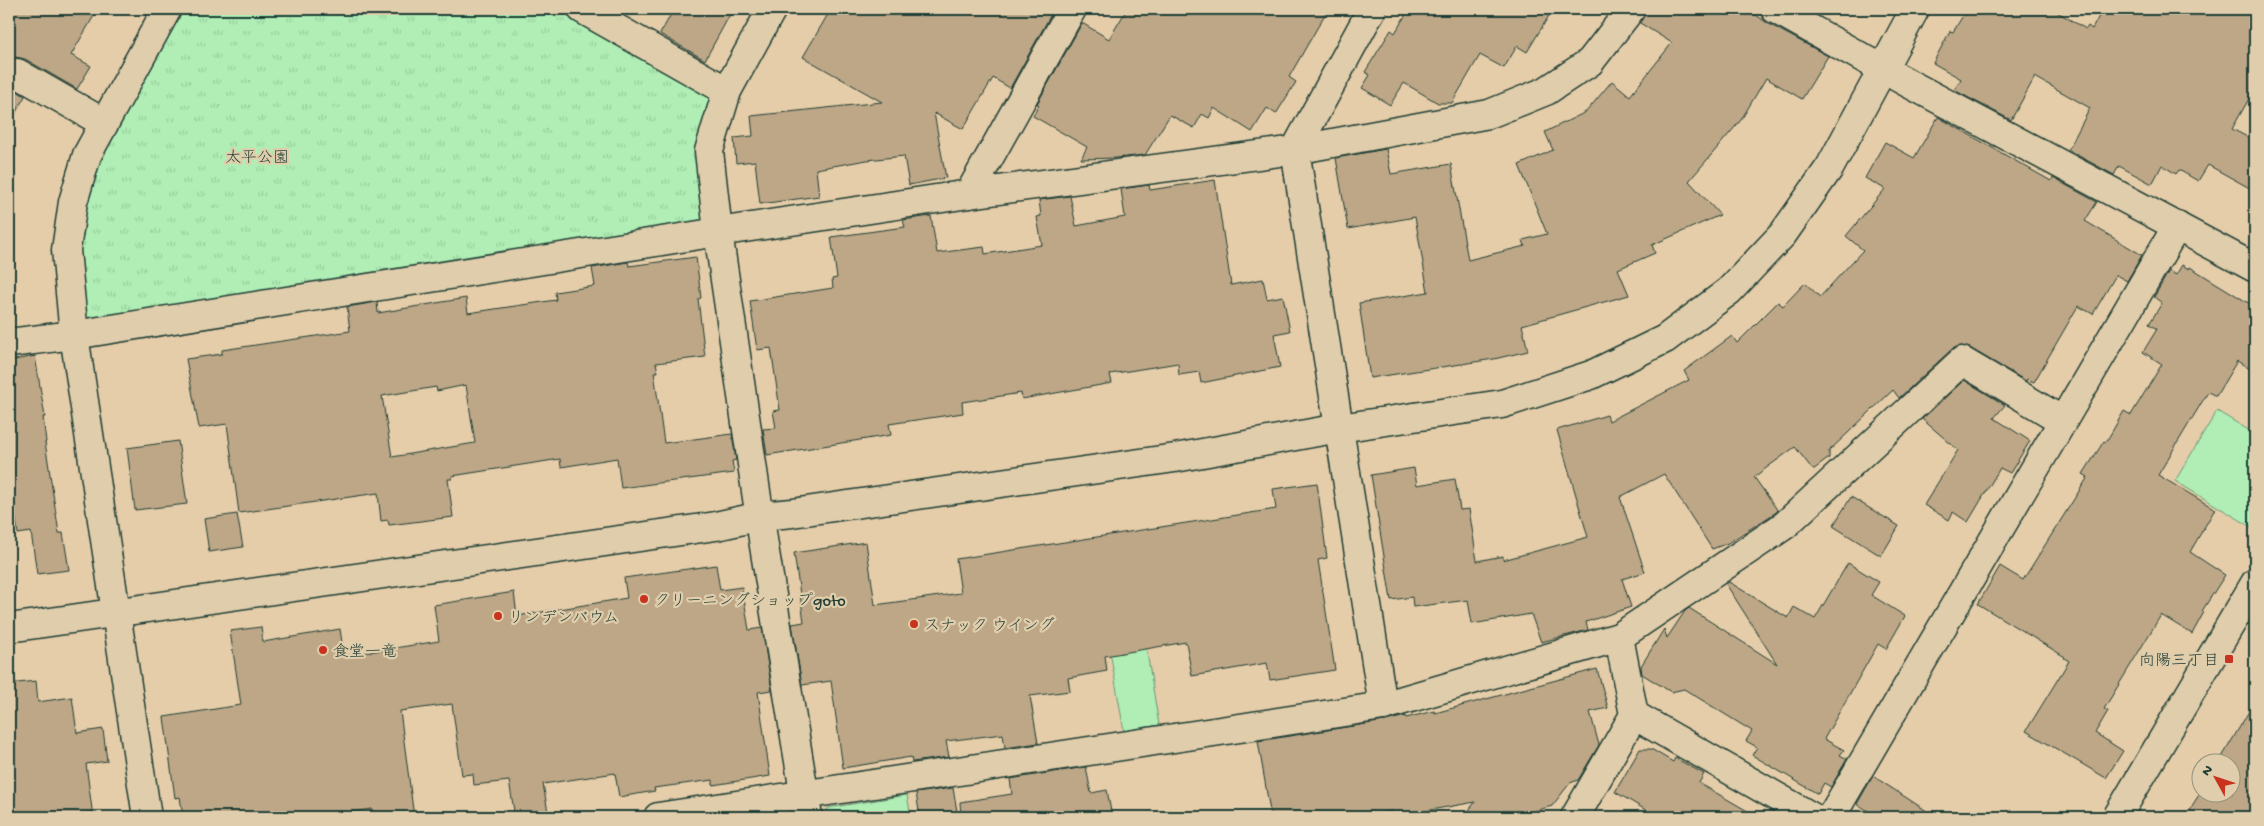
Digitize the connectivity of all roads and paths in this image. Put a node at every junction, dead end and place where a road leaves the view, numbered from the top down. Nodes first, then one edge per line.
1 (167, 9) edge
2 (582, 9) edge
3 (772, 9) edge
4 (1072, 9) edge
5 (1372, 9) edge
6 (1632, 9) edge
7 (1775, 9) edge
8 (1915, 9) edge
9 (1883, 69) junction
10 (17, 73) dead end
11 (727, 90) junction
12 (104, 123) junction
13 (1295, 150) junction
14 (970, 194) junction
15 (2177, 226) junction
16 (718, 232) junction
17 (2255, 268) edge
18 (74, 335) junction
19 (9, 343) edge
20 (2063, 422) junction
21 (1339, 428) junction
22 (761, 516) junction
23 (2255, 583) edge
24 (116, 613) junction
25 (9, 628) edge
26 (1619, 637) junction
27 (1383, 706) junction
28 (1634, 715) junction
29 (806, 806) edge
30 (147, 817) edge
31 (658, 817) edge
32 (1575, 817) edge
33 (1812, 817) edge
34 (1832, 817) edge
35 (2117, 817) edge

1 - 12 street
2 - 11 street
3 - 11 street
4 - 14 street
5 - 13 street
6 - 13 street
7 - 9 street
8 - 9 street
9 - 15 street
9 - 21 street
10 - 12 street
11 - 16 street
12 - 18 street
13 - 14 street
13 - 21 street
14 - 16 street
15 - 17 street
15 - 20 street
16 - 18 street
16 - 22 street
18 - 19 street
18 - 24 street
20 - 26 street
20 - 34 street
21 - 22 street
21 - 27 street
22 - 24 street
22 - 29 street
23 - 35 street
24 - 25 street
24 - 30 street
26 - 27 street
26 - 28 street
27 - 29 street
28 - 32 street
28 - 33 street
29 - 31 street

